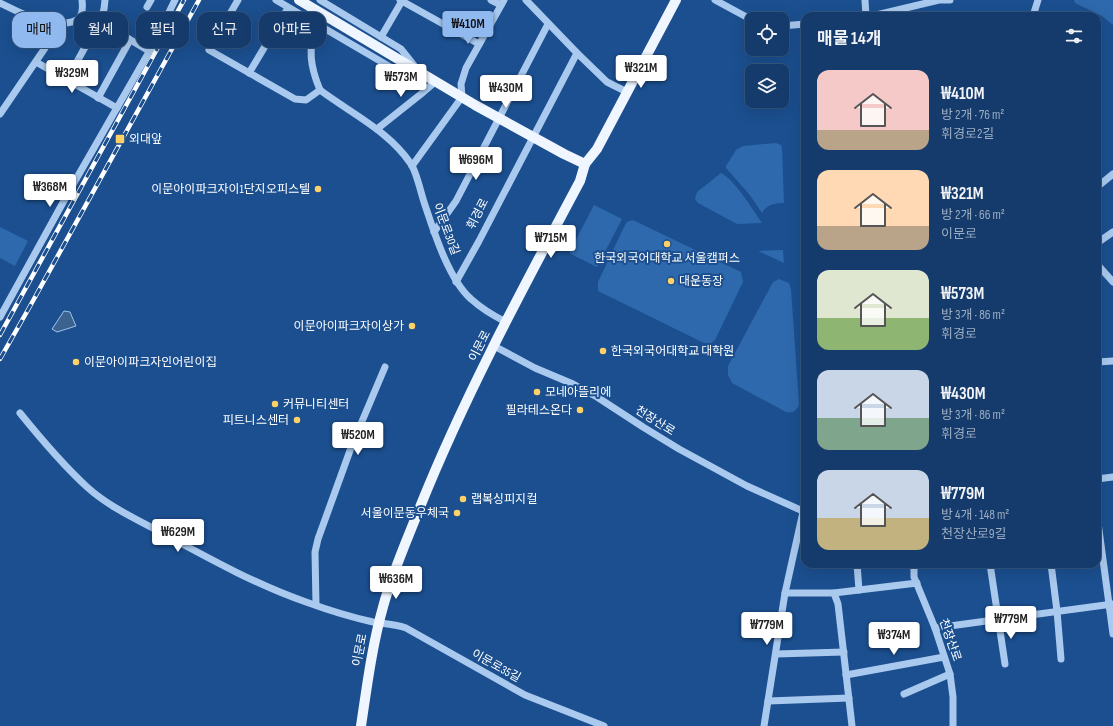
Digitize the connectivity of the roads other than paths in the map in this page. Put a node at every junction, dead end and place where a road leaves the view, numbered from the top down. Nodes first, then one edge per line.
1 (82, 0) edge
2 (151, 0) edge
3 (175, 0) edge
4 (238, 0) edge
5 (276, 0) edge
6 (299, 0) edge
7 (320, 0) edge
8 (491, 0) edge
9 (526, 0) edge
10 (676, 0) edge
11 (715, 0) edge
12 (865, 0) edge
13 (939, 0) edge
14 (950, 0) edge
15 (1038, 0) edge
16 (105, 1) edge
17 (401, 1) edge
18 (0, 3) edge
19 (502, 3) edge
20 (147, 7) dead end
21 (288, 8) junction
22 (19, 12) edge
23 (103, 12) edge
24 (295, 12) edge
25 (866, 12) edge
26 (889, 12) edge
27 (1034, 12) edge
28 (745, 16) edge
29 (66, 23) edge
30 (548, 24) junction
31 (801, 24) edge
32 (789, 25) edge
33 (326, 30) edge
34 (381, 37) junction
35 (130, 40) joint
36 (479, 44) junction
37 (45, 48) edge
38 (84, 48) edge
39 (312, 48) edge
40 (149, 51) junction
41 (576, 53) junction
42 (36, 62) junction
43 (418, 71) junction
44 (249, 73) junction
45 (67, 80) junction
46 (436, 81) junction
47 (320, 90) junction
48 (627, 92) junction
49 (462, 97) junction
50 (98, 98) junction
51 (117, 108) junction
52 (0, 114) edge
53 (498, 118) junction
54 (377, 129) junction
55 (533, 137) junction
56 (585, 164) junction
57 (412, 166) junction
58 (1113, 174) edge
59 (1101, 184) edge
60 (434, 232) junction
61 (1113, 232) edge
62 (1101, 240) edge
63 (1101, 268) edge
64 (456, 282) junction
65 (1113, 282) edge
66 (0, 317) edge
67 (506, 322) junction
68 (494, 346) junction
69 (1113, 361) edge
70 (1101, 362) edge
71 (385, 367) dead end
72 (20, 413) dead end
73 (1113, 477) edge
74 (1101, 478) edge
75 (801, 511) edge
76 (801, 526) edge
77 (1101, 540) edge
78 (858, 568) edge
79 (914, 568) edge
80 (991, 568) edge
81 (1052, 568) edge
82 (916, 582) junction
83 (859, 590) junction
84 (786, 594) junction
85 (834, 594) junction
86 (1111, 604) edge
87 (316, 605) junction
88 (1057, 611) junction
89 (998, 619) junction
90 (379, 623) junction
91 (935, 628) junction
92 (1113, 634) edge
93 (844, 652) junction
94 (776, 654) junction
95 (944, 657) junction
96 (1061, 659) dead end
97 (1005, 664) dead end
98 (950, 674) junction
99 (846, 675) junction
100 (904, 694) dead end
101 (849, 698) junction
102 (768, 701) junction
103 (361, 726) edge
104 (604, 726) edge
105 (764, 726) edge
106 (852, 726) edge
107 (953, 726) edge

1 - 29 street
2 - 20 street
3 - 40 street
4 - 44 street
5 - 21 street
6 - 43 main road
7 - 34 street
8 - 19 street
9 - 30 street
10 - 48 main road, 이문로
11 - 28 street
12 - 25 street
13 - 14 street
13 - 26 street
15 - 27 street
16 - 23 street
17 - 34 street
17 - 36 street
18 - 22 street
19 - 36 street
21 - 24 street
21 - 44 street
30 - 41 street
30 - 53 street
31 - 32 street
33 - 43 street
34 - 43 street
35 - 40 street
35 - 50 street
36 - 49 street
37 - 42 street
38 - 45 street
39 - 47 street
40 - 51 street
41 - 48 street
41 - 55 street, 휘경로
42 - 45 street
42 - 52 street
43 - 46 main road
44 - 47 street
45 - 50 street
46 - 49 main road
46 - 54 street
47 - 54 street, 이문로30길
48 - 56 main road, 이문로
49 - 53 main road
49 - 57 street
50 - 51 street
51 - 66 street
53 - 55 main road
53 - 60 street
54 - 57 street, 이문로30길
55 - 56 main road
55 - 64 street, 휘경로
56 - 67 main road, 이문로
57 - 60 street, 이문로30길
58 - 59 street
60 - 64 street, 이문로30길
61 - 62 street
63 - 65 street
64 - 67 street, 이문로30길
67 - 68 main road, 이문로
68 - 75 street, 천장산로
68 - 90 main road, 이문로
69 - 70 street
71 - 87 street
72 - 87 street, 이문로35길
73 - 74 street
76 - 84 street
77 - 86 street
78 - 83 street
79 - 82 street, 천장산로
80 - 89 street
81 - 88 street
82 - 83 street
82 - 91 street, 천장산로
83 - 85 street
84 - 85 street
84 - 94 street
85 - 93 street
86 - 88 street
86 - 92 street
87 - 90 street, 이문로35길
88 - 89 street
88 - 96 street
89 - 91 street
89 - 97 street
90 - 103 main road, 이문로
90 - 104 street, 이문로35길
91 - 95 street, 천장산로
93 - 94 street
93 - 99 street
94 - 102 street
95 - 98 street, 천장산로
95 - 99 street
98 - 100 street
98 - 107 street, 천장산로
99 - 101 street
101 - 102 street
101 - 106 street
102 - 105 street

